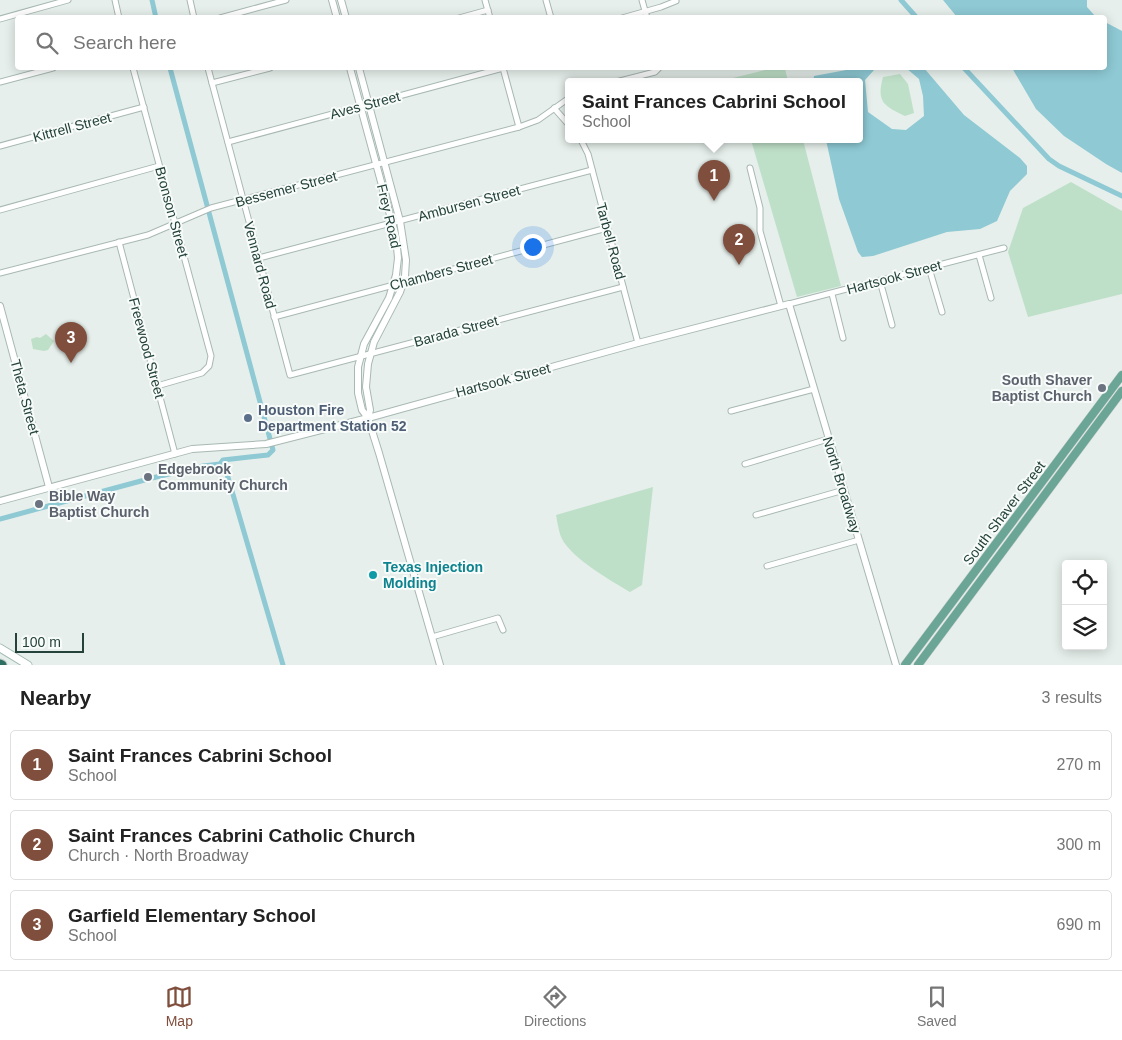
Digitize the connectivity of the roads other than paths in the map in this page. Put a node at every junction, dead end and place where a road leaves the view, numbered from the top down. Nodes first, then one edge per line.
1 (68, 0) edge
2 (114, 0) edge
3 (190, 0) edge
4 (286, 0) edge
5 (332, 0) edge
6 (341, 0) edge
7 (485, 0) edge
8 (546, 0) edge
9 (642, 0) edge
10 (676, 1) edge
11 (488, 10) junction
12 (646, 11) junction
13 (118, 15) edge
14 (193, 15) edge
15 (231, 15) edge
16 (336, 15) edge
17 (345, 15) edge
18 (470, 15) edge
19 (489, 15) edge
20 (550, 15) edge
21 (632, 15) edge
22 (647, 15) edge
23 (0, 19) edge
24 (45, 70) edge
25 (134, 70) edge
26 (209, 70) edge
27 (262, 70) edge
28 (351, 70) edge
29 (360, 70) edge
30 (496, 70) edge
31 (504, 70) edge
32 (656, 70) edge
33 (632, 78) edge
34 (0, 82) edge
35 (212, 83) junction
36 (565, 101) edge
37 (369, 104) junction
38 (361, 106) junction
39 (144, 108) junction
40 (554, 108) junction
41 (565, 120) edge
42 (519, 127) junction
43 (228, 142) junction
44 (582, 143) edge
45 (0, 146) edge
46 (384, 163) junction
47 (377, 165) junction
48 (159, 166) junction
49 (750, 168) dead end
50 (592, 170) junction
51 (243, 200) junction
52 (0, 210) edge
53 (400, 221) junction
54 (392, 223) junction
55 (175, 224) junction
56 (607, 228) junction
57 (119, 242) junction
58 (1004, 248) dead end
59 (979, 255) junction
60 (259, 258) junction
61 (929, 268) junction
62 (0, 273) edge
63 (880, 281) junction
64 (403, 282) junction
65 (392, 285) junction
66 (623, 287) junction
67 (832, 294) junction
68 (991, 298) dead end
69 (789, 304) junction
70 (0, 306) edge
71 (781, 306) junction
72 (942, 312) dead end
73 (274, 317) junction
74 (892, 325) dead end
75 (843, 338) dead end
76 (638, 343) junction
77 (371, 354) junction
78 (360, 357) junction
79 (290, 375) joint
80 (1122, 375) edge
81 (157, 386) junction
82 (814, 389) junction
83 (1122, 391) edge
84 (731, 411) dead end
85 (368, 418) junction
86 (828, 439) junction
87 (175, 454) junction
88 (744, 464) dead end
89 (1054, 466) junction
90 (1062, 472) junction
91 (49, 487) junction
92 (844, 490) junction
93 (0, 501) edge
94 (756, 515) dead end
95 (1014, 520) junction
96 (1022, 527) junction
97 (859, 540) junction
98 (983, 561) junction
99 (767, 566) dead end
100 (992, 567) junction
101 (503, 630) dead end
102 (432, 637) junction
103 (0, 648) edge
104 (28, 665) edge
105 (440, 665) edge
106 (896, 665) edge
107 (905, 665) edge
108 (918, 665) edge

1 - 23 street
2 - 13 street
3 - 14 street
4 - 15 street
5 - 16 street
6 - 17 street
7 - 11 street
8 - 20 street
9 - 12 street
10 - 12 street
11 - 18 street
11 - 19 street
12 - 21 street
12 - 22 street
24 - 34 street
25 - 39 street, Bronson Street
26 - 35 street, Vennard Road
27 - 35 street
28 - 38 street, Frey Road
29 - 37 street, Frey Road
30 - 37 street, Aves Street
31 - 42 street
32 - 33 street
35 - 43 street, Vennard Road
36 - 40 street, Bessemer Street
37 - 38 street, Aves Street
37 - 46 street, Frey Road
38 - 43 street, Aves Street
38 - 47 street, Frey Road
39 - 45 street, Kittrell Street
39 - 48 street, Bronson Street
40 - 41 street
40 - 42 street, Bessemer Street
42 - 46 street, Bessemer Street
43 - 51 street, Vennard Road
44 - 50 street, Tarbell Road
46 - 47 street, Bessemer Street
46 - 53 street, Frey Road
47 - 51 street, Bessemer Street
47 - 54 street, Frey Road
48 - 52 street
48 - 55 street, Bronson Street
49 - 71 street
50 - 53 street, Ambursen Street
50 - 56 street, Tarbell Road
51 - 55 street, Bessemer Street
51 - 60 street, Vennard Road
53 - 54 street, Ambursen Street
53 - 64 street, Frey Road
54 - 60 street, Ambursen Street
54 - 65 street, Frey Road
55 - 57 street, Bessemer Street
55 - 81 street, Bronson Street
56 - 64 street, Chambers Street
56 - 66 street, Tarbell Road
57 - 62 street, Bessemer Street
57 - 81 street, Freewood Street
58 - 59 street, Hartsook Street
59 - 61 street, Hartsook Street
59 - 68 street
60 - 73 street, Vennard Road
61 - 63 street, Hartsook Street
61 - 72 street
63 - 67 street, Hartsook Street
63 - 74 street
64 - 65 street, Chambers Street
64 - 77 street, Frey Road
65 - 73 street, Chambers Street
65 - 78 street, Frey Road
66 - 76 street, Tarbell Road
66 - 77 street, Barada Street
67 - 69 street, Hartsook Street
67 - 75 street
69 - 71 street, Hartsook Street
69 - 82 street, North Broadway
70 - 91 street, Theta Street
71 - 76 street, Hartsook Street
73 - 79 street, Vennard Road
76 - 85 street, Hartsook Street
77 - 78 street, Barada Street
77 - 85 street, Frey Road
78 - 79 street, Barada Street
78 - 85 street, Frey Road
80 - 89 main road, South Shaver Street
81 - 87 street, Freewood Street
82 - 84 street
82 - 86 street, North Broadway
83 - 90 main road, South Shaver Street
85 - 87 street, Hartsook Street
85 - 102 street, Frey Road
86 - 88 street
86 - 92 street, North Broadway
87 - 91 street, Hartsook Street
89 - 90 main road
89 - 95 main road, South Shaver Street
90 - 96 main road, South Shaver Street
91 - 93 street, Hartsook Street
92 - 94 street
92 - 97 street, North Broadway
95 - 96 main road
95 - 98 main road, South Shaver Street
96 - 100 main road, South Shaver Street
97 - 99 street
97 - 106 street, North Broadway
98 - 100 main road
98 - 107 main road, South Shaver Street
100 - 108 main road, South Shaver Street
101 - 102 street
102 - 105 street, Frey Road
103 - 104 main road

